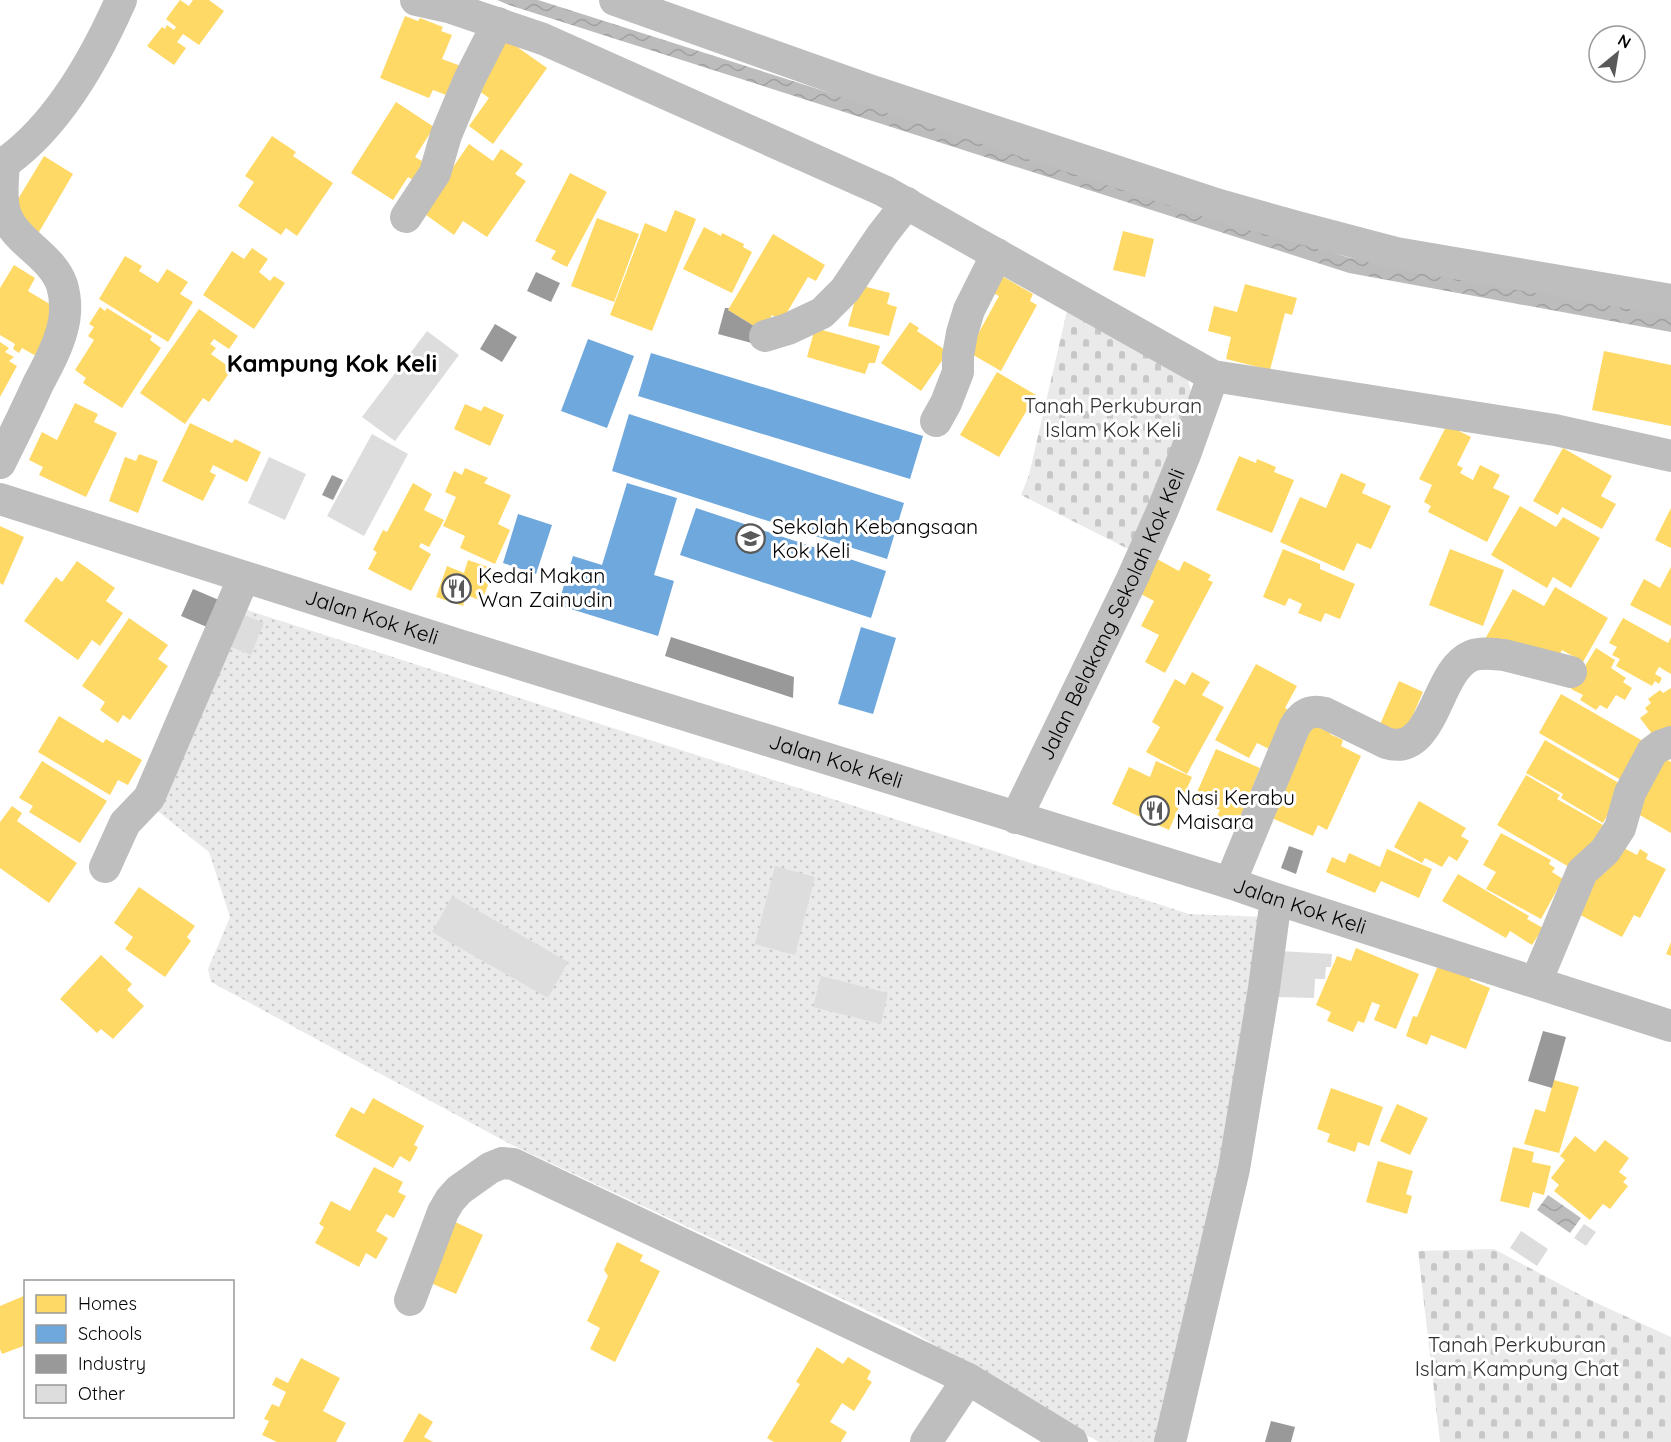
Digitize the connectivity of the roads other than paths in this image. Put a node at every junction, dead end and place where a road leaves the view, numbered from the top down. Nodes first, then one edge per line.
1 (121, 0) edge
2 (416, 0) edge
3 (615, 0) edge
4 (498, 23) junction
5 (2, 165) edge
6 (907, 203) junction
7 (406, 217) dead end
8 (997, 254) junction
9 (1671, 300) edge
10 (765, 336) dead end
11 (1213, 376) junction
12 (936, 421) dead end
13 (1671, 456) edge
14 (0, 463) edge
15 (0, 499) edge
16 (244, 577) junction
17 (1571, 672) dead end
18 (1671, 742) edge
19 (1016, 818) junction
20 (105, 867) dead end
21 (1230, 883) junction
22 (1276, 899) junction
23 (1536, 982) junction
24 (1671, 1026) edge
25 (410, 1300) dead end
26 (968, 1379) junction
27 (926, 1442) edge
28 (1072, 1442) edge
29 (1170, 1442) edge

1 - 5 street
2 - 4 street
3 - 9 street
4 - 6 street
4 - 7 street
5 - 14 street
6 - 8 street
6 - 10 street
8 - 11 street
8 - 12 street
11 - 13 street
11 - 19 street, Jalan Belakang Sekolah Kok Keli
15 - 16 street, Jalan Kok Keli
16 - 19 street, Jalan Kok Keli
16 - 20 street
17 - 21 street
18 - 23 street
19 - 21 street, Jalan Kok Keli
21 - 22 street, Jalan Kok Keli
22 - 23 street, Jalan Kok Keli
22 - 29 street
23 - 24 street, Jalan Kok Keli
25 - 26 street
26 - 27 street
26 - 28 street

